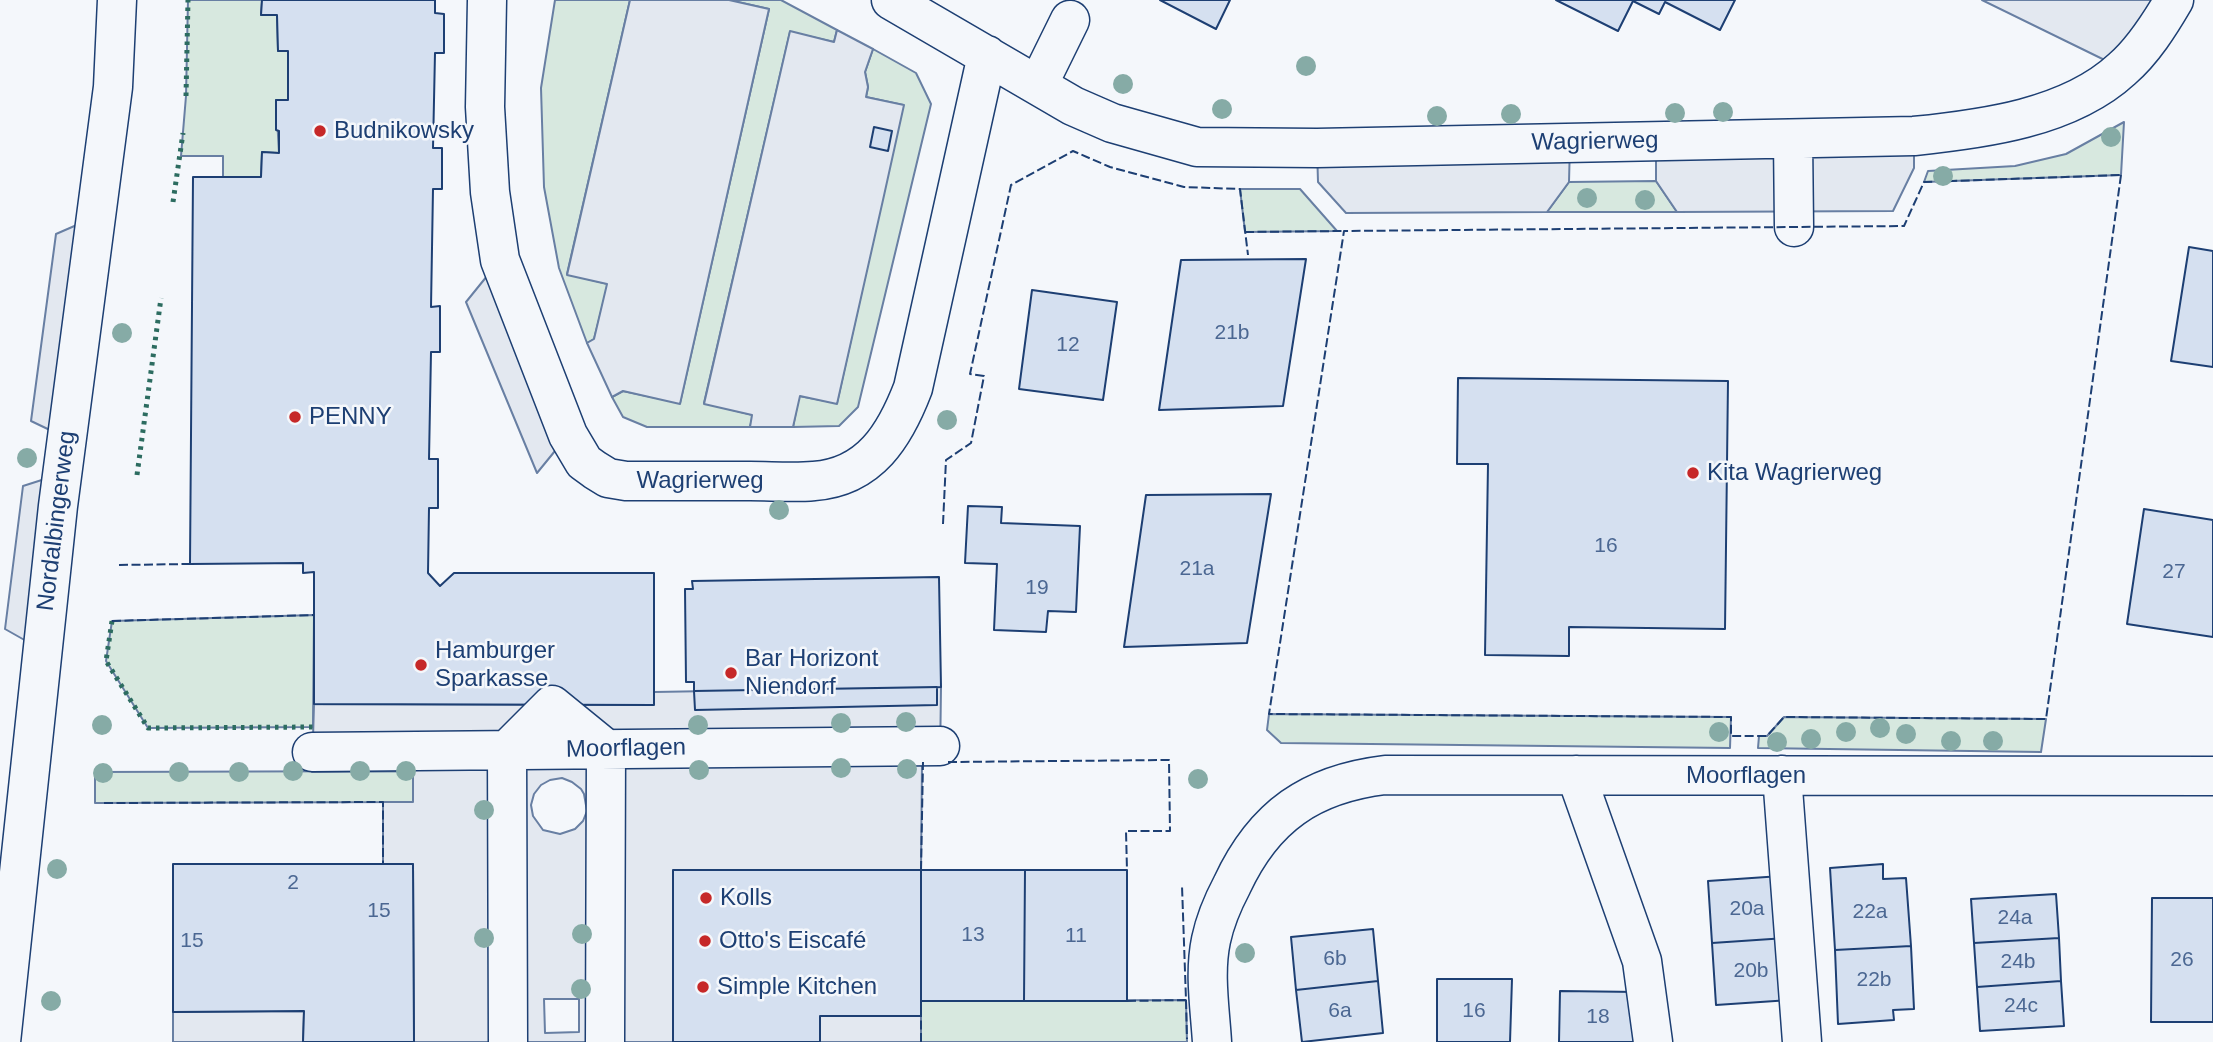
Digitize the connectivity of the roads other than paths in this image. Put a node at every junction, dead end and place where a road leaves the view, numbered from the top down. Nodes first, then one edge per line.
1 (117, 0) edge
2 (488, 0) edge
3 (891, 0) edge
4 (2174, 0) edge
5 (1070, 20) dead end
6 (987, 55) junction
7 (1038, 85) junction
8 (1793, 139) junction
9 (1794, 227) dead end
10 (940, 746) dead end
11 (606, 749) junction
12 (507, 750) junction
13 (312, 752) dead end
14 (1576, 775) junction
15 (1782, 775) junction
16 (2213, 776) edge
17 (1, 1042) edge
18 (508, 1042) edge
19 (605, 1042) edge
20 (1212, 1042) edge
21 (1653, 1042) edge
22 (1802, 1042) edge

1 - 17 street, Nordalbingerweg
2 - 6 street, Wagrierweg
3 - 6 street, Wagrierweg
4 - 8 street, Wagrierweg
5 - 7 street
6 - 7 street, Wagrierweg
7 - 8 street, Wagrierweg
8 - 9 street
10 - 11 street, Moorflagen
11 - 12 street, Moorflagen
11 - 19 street
12 - 13 street, Moorflagen
12 - 18 street
14 - 15 street, Moorflagen
14 - 20 street, Moorflagen
14 - 21 street
15 - 16 street, Moorflagen
15 - 22 street

